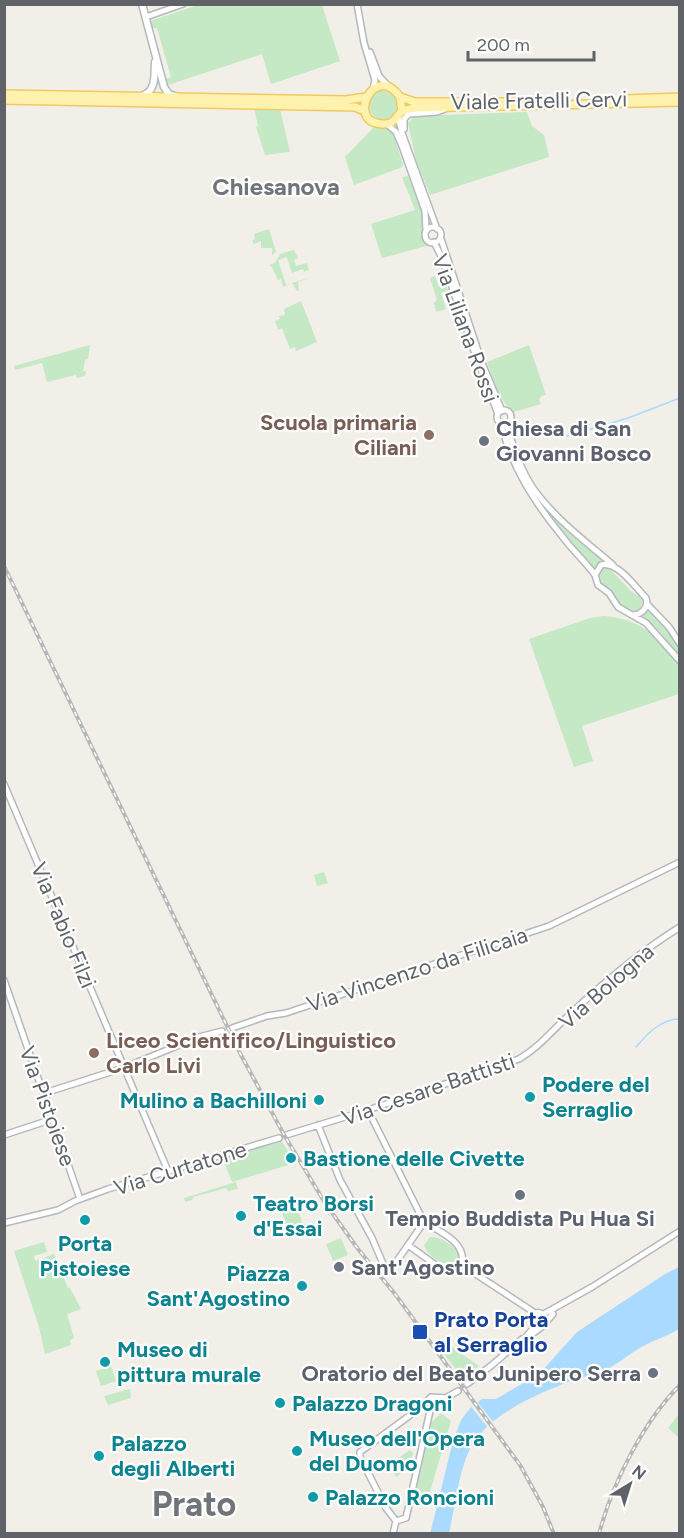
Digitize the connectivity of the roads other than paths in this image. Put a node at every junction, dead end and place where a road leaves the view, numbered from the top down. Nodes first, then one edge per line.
1 (142, 4) edge
2 (183, 4) edge
3 (357, 4) edge
4 (146, 18) junction
5 (363, 33) junction
6 (155, 58) junction
7 (389, 87) junction
8 (373, 89) junction
9 (4, 94) edge
10 (138, 96) junction
11 (366, 96) junction
12 (178, 97) junction
13 (400, 97) junction
14 (680, 97) edge
15 (4, 100) edge
16 (680, 102) edge
17 (446, 108) junction
18 (365, 111) junction
19 (400, 114) junction
20 (387, 124) junction
21 (398, 131) junction
22 (410, 154) junction
23 (437, 229) junction
24 (426, 231) junction
25 (441, 239) junction
26 (434, 242) junction
27 (500, 412) junction
28 (503, 424) junction
29 (615, 568) junction
30 (595, 575) junction
31 (647, 604) junction
32 (632, 615) junction
33 (680, 644) edge
34 (680, 661) edge
35 (4, 783) edge
36 (680, 862) edge
37 (680, 927) edge
38 (4, 980) edge
39 (231, 1028) dead end
40 (222, 1031) dead end
41 (536, 1049) joint
42 (123, 1068) junction
43 (45, 1098) junction
44 (368, 1110) junction
45 (53, 1119) junction
46 (318, 1125) junction
47 (4, 1135) edge
48 (286, 1135) dead end
49 (279, 1138) dead end
50 (168, 1171) junction
51 (80, 1199) junction
52 (424, 1222) junction
53 (4, 1223) edge
54 (680, 1231) edge
55 (408, 1245) junction
56 (462, 1265) junction
57 (561, 1305) junction
58 (553, 1314) junction
59 (543, 1317) junction
60 (534, 1319) junction
61 (523, 1338) junction
62 (467, 1384) tunnel mouth
63 (458, 1391) tunnel mouth
64 (447, 1398) junction
65 (396, 1521) junction
66 (392, 1532) edge

1 - 4 main road
2 - 4 street
3 - 5 street
4 - 6 main road
5 - 7 street
5 - 8 street
6 - 10 main road
6 - 12 main road
7 - 8 main road
7 - 13 main road
8 - 11 main road
9 - 10 main road
10 - 12 main road
11 - 12 main road
11 - 18 main road
13 - 14 main road, Viale Fratelli Cervi
13 - 19 main road
15 - 18 main road
16 - 17 main road, Viale Fratelli Cervi
17 - 19 main road, Viale Fratelli Cervi
17 - 22 street
18 - 20 main road
19 - 20 main road, Viale Fratelli Cervi
19 - 21 street
20 - 21 street
21 - 22 street, Via Liliana Rossi
21 - 24 street, Via Liliana Rossi
22 - 23 street, Via Liliana Rossi
23 - 24 street, Via Liliana Rossi
23 - 25 street, Via Liliana Rossi
24 - 26 street, Via Liliana Rossi
25 - 26 street, Via Liliana Rossi
25 - 27 street, Via Liliana Rossi
26 - 27 street, Via Liliana Rossi
27 - 28 street, Via Liliana Rossi
27 - 28 street, Via Liliana Rossi
28 - 29 street, Via Liliana Rossi
28 - 30 street
29 - 30 street
29 - 31 street, Via Liliana Rossi
30 - 32 street
31 - 32 street
31 - 33 street, Via Liliana Rossi
32 - 34 street
35 - 42 street, Via Fabio Filzi
36 - 39 street, Via Vincenzo da Filicaia
37 - 41 street, Via Bologna
38 - 43 street, Via Pistoiese
40 - 42 street
41 - 44 street, Via Cesare Battisti
42 - 43 street
42 - 50 street, Via Fabio Filzi
43 - 45 street, Via Pistoiese
44 - 46 street, Via Cesare Battisti
44 - 52 street
45 - 47 street
45 - 51 street, Via Pistoiese
46 - 48 street
46 - 55 street
49 - 50 street, Via Curtatone
50 - 51 street, Via Curtatone
51 - 53 street, Via Curtatone
52 - 55 street
52 - 56 street
54 - 57 street
55 - 56 street
56 - 60 street
57 - 58 street
57 - 59 street
58 - 59 street
58 - 61 street
59 - 60 street
59 - 60 street
60 - 61 street
61 - 62 street
63 - 64 street
64 - 65 street
64 - 65 street
65 - 66 street

